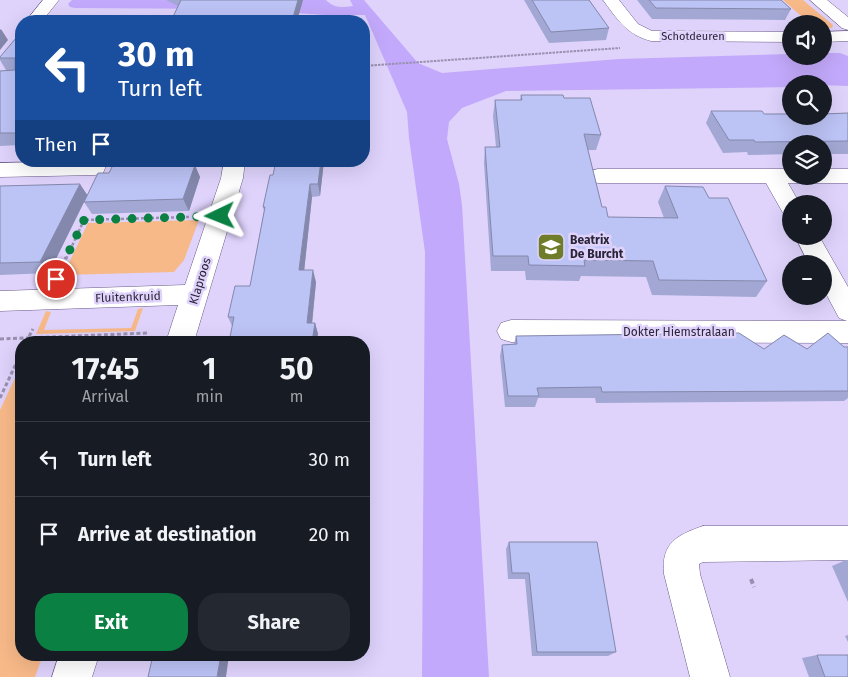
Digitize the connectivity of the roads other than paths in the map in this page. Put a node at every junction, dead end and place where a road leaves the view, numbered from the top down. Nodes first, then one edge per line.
1 (51, 0) edge
2 (611, 0) edge
3 (818, 0) edge
4 (39, 15) edge
5 (848, 25) edge
6 (848, 36) edge
7 (782, 37) edge
8 (832, 37) edge
9 (95, 167) edge
10 (233, 167) edge
11 (0, 170) edge
12 (598, 176) dead end
13 (832, 176) edge
14 (848, 176) edge
15 (774, 177) junction
16 (782, 177) edge
17 (784, 195) edge
18 (832, 282) edge
19 (196, 295) junction
20 (0, 301) edge
21 (848, 311) edge
22 (511, 331) dead end
23 (848, 332) edge
24 (182, 336) edge
25 (848, 543) edge
26 (77, 661) edge
27 (72, 677) edge
28 (710, 677) edge

1 - 4 street
2 - 7 street, Schotdeuren
3 - 5 street
6 - 8 street
9 - 11 street
10 - 19 street, Klaproos
12 - 15 street
13 - 14 street
15 - 16 street
15 - 17 street
18 - 21 street
19 - 20 street, Fluitenkruid
19 - 24 street, Klaproos
22 - 23 street, Dokter Hiemstralaan
25 - 28 street
26 - 27 street

